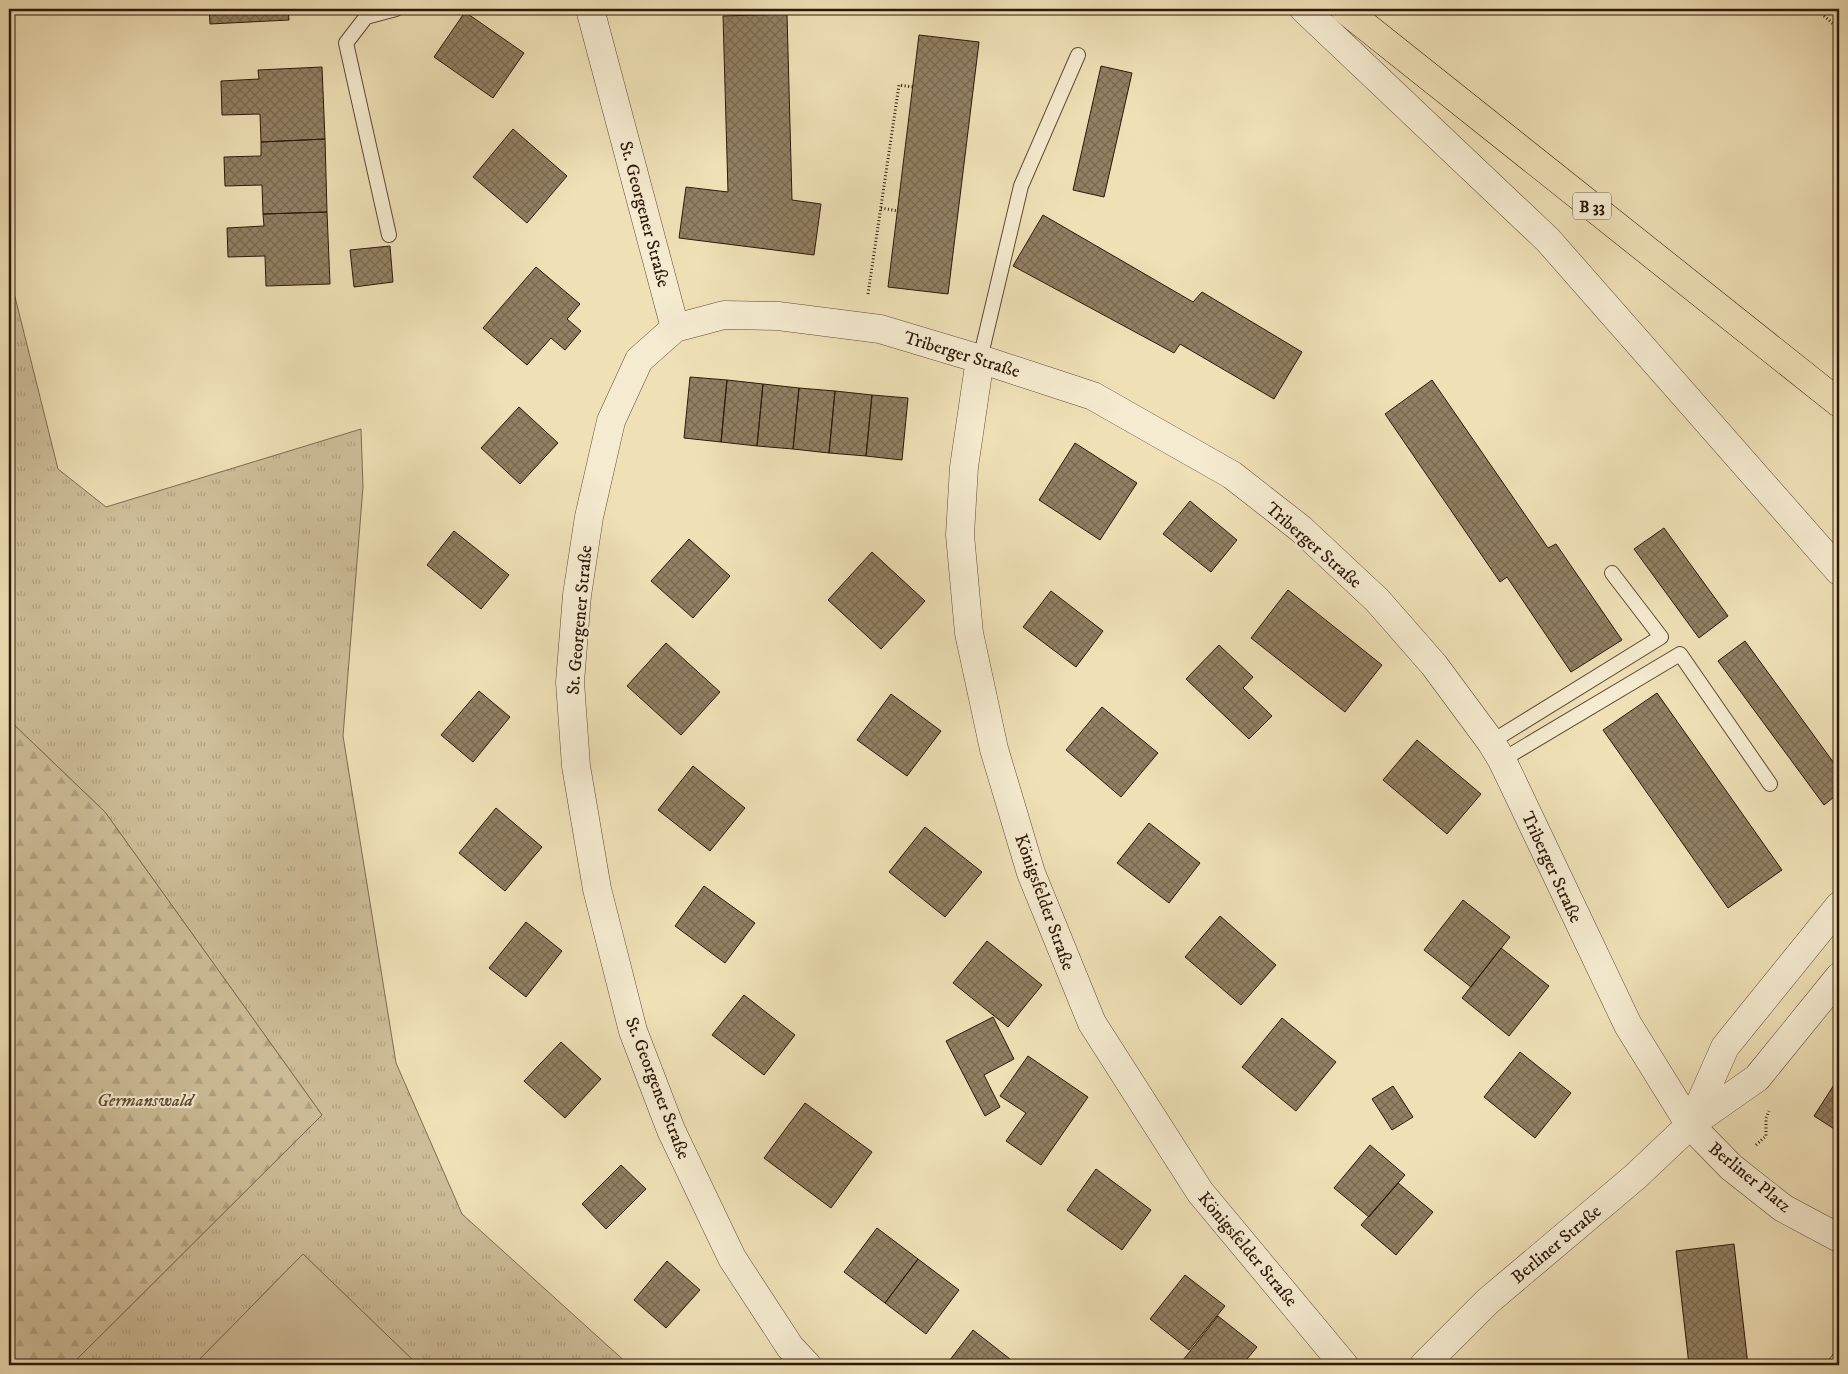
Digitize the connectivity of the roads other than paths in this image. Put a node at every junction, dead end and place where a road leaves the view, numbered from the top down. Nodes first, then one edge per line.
1 (396, 9) edge
2 (590, 9) edge
3 (1304, 9) edge
4 (1344, 9) edge
5 (1078, 55) dead end
6 (389, 235) dead end
7 (675, 328) junction
8 (980, 359) junction
9 (1839, 403) edge
10 (1839, 571) edge
11 (1612, 573) dead end
12 (1496, 751) junction
13 (1770, 784) dead end
14 (1839, 906) edge
15 (1839, 978) edge
16 (1690, 1126) junction
17 (1839, 1238) edge
18 (1839, 1358) edge
19 (807, 1365) edge
20 (1344, 1365) edge
21 (1424, 1365) edge
22 (1834, 1365) edge

1 - 6 lane
2 - 7 street, St. Georgener Straße
3 - 10 street
4 - 9 main road, B 33
5 - 8 lane
7 - 8 street, Triberger Straße
7 - 19 street, St. Georgener Straße
8 - 12 street, Triberger Straße
8 - 20 street, Königsfelder Straße
11 - 12 lane
12 - 13 lane
12 - 16 street, Triberger Straße
14 - 16 street, Berliner Straße
15 - 16 street, Berliner Straße
16 - 17 street, Berliner Platz
16 - 21 street, Berliner Straße
18 - 22 lane

